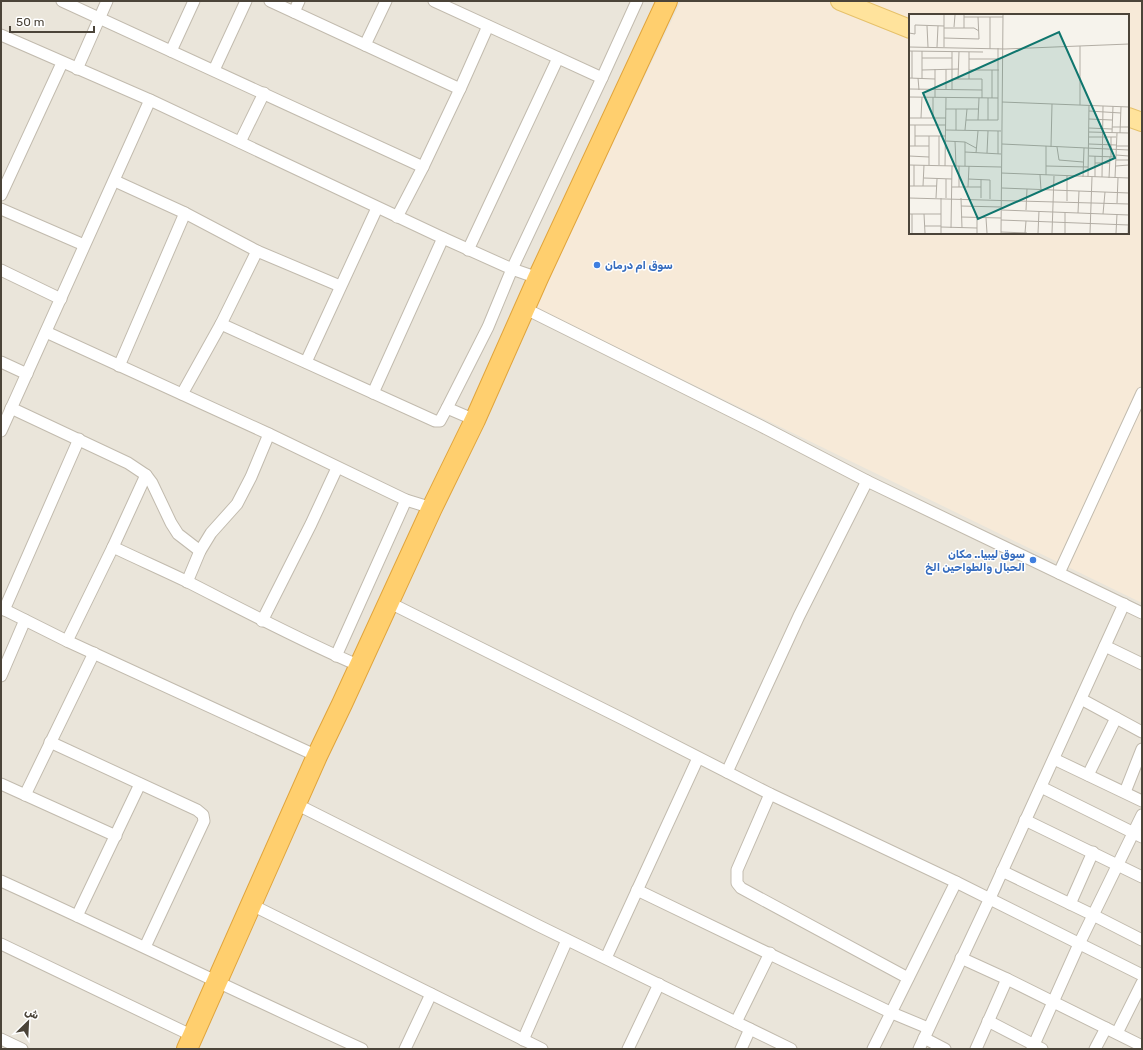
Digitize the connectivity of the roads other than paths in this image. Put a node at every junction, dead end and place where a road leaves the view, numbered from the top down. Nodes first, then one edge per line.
1 (62, 1) edge
2 (107, 1) edge
3 (194, 1) edge
4 (246, 1) edge
5 (270, 1) edge
6 (299, 1) edge
7 (386, 1) edge
8 (434, 1) edge
9 (667, 1) edge
10 (840, 1) edge
11 (635, 2) edge
12 (294, 12) junction
13 (99, 19) junction
14 (488, 26) junction
15 (909, 29) edge
16 (1, 35) edge
17 (365, 46) junction
18 (172, 51) junction
19 (558, 58) junction
20 (62, 63) junction
21 (77, 69) junction
22 (214, 70) junction
23 (602, 78) junction
24 (460, 89) junction
25 (264, 93) junction
26 (150, 100) junction
27 (1129, 117) edge
28 (1142, 122) edge
29 (240, 142) junction
30 (423, 167) junction
31 (115, 181) junction
32 (1, 195) edge
33 (377, 208) junction
34 (1, 209) edge
35 (185, 214) junction
36 (397, 217) junction
37 (443, 238) junction
38 (84, 245) junction
39 (468, 250) junction
40 (257, 251) junction
41 (512, 269) junction
42 (1, 270) edge
43 (538, 278) junction
44 (340, 286) junction
45 (61, 298) junction
46 (524, 308) junction
47 (221, 324) junction
48 (46, 332) junction
49 (1, 362) edge
50 (306, 362) junction
51 (119, 366) junction
52 (27, 374) junction
53 (373, 392) junction
54 (1142, 393) edge
55 (182, 394) junction
56 (12, 408) junction
57 (448, 408) junction
58 (475, 420) junction
59 (1, 430) edge
60 (270, 434) junction
61 (79, 439) junction
62 (337, 468) junction
63 (146, 475) junction
64 (866, 481) junction
65 (406, 500) junction
66 (432, 508) junction
67 (113, 547) junction
68 (200, 552) junction
69 (1059, 573) junction
70 (187, 582) junction
71 (388, 602) junction
72 (1124, 604) junction
73 (3, 609) edge
74 (1142, 613) edge
75 (25, 620) junction
76 (262, 620) junction
77 (68, 641) junction
78 (1105, 646) junction
79 (94, 653) junction
80 (336, 656) junction
81 (1142, 664) edge
82 (360, 666) junction
83 (1, 676) edge
84 (1081, 699) junction
85 (1116, 718) junction
86 (1142, 732) edge
87 (50, 742) junction
88 (1142, 749) edge
89 (317, 756) junction
90 (698, 758) junction
91 (1054, 759) junction
92 (727, 772) junction
93 (1088, 775) junction
94 (1, 784) edge
95 (140, 784) junction
96 (1041, 787) junction
97 (1125, 792) junction
98 (770, 794) junction
99 (25, 795) junction
100 (1142, 801) edge
101 (296, 804) junction
102 (1142, 815) edge
103 (1025, 820) junction
104 (1138, 834) edge
105 (116, 836) junction
106 (1094, 852) junction
107 (1118, 865) junction
108 (1002, 871) junction
109 (1142, 877) edge
110 (1, 881) edge
111 (956, 882) junction
112 (637, 890) junction
113 (990, 898) junction
114 (1070, 904) junction
115 (252, 905) junction
116 (1093, 914) junction
117 (78, 916) junction
118 (567, 940) junction
119 (1142, 940) edge
120 (1, 944) edge
121 (1079, 944) junction
122 (145, 947) junction
123 (770, 953) junction
124 (606, 958) junction
125 (961, 958) junction
126 (1142, 975) edge
127 (908, 978) junction
128 (1007, 979) junction
129 (217, 983) junction
130 (1142, 983) edge
131 (659, 984) junction
132 (431, 994) junction
133 (1054, 1002) junction
134 (892, 1012) junction
135 (988, 1021) junction
136 (736, 1022) junction
137 (1106, 1028) junction
138 (750, 1029) junction
139 (926, 1033) junction
140 (1117, 1033) junction
141 (1, 1039) edge
142 (524, 1040) junction
143 (190, 1043) edge
144 (1142, 1046) edge
145 (1036, 1048) edge
146 (22, 1049) edge
147 (362, 1049) edge
148 (405, 1049) edge
149 (542, 1049) edge
150 (628, 1049) edge
151 (741, 1049) edge
152 (791, 1049) edge
153 (873, 1049) edge
154 (919, 1049) edge
155 (945, 1049) edge
156 (976, 1049) edge
157 (1095, 1049) edge

1 - 13 street
2 - 13 street
3 - 18 street
4 - 22 street
5 - 12 street
6 - 12 street
7 - 17 street
8 - 14 street
9 - 43 highway
10 - 15 main road
11 - 23 street
12 - 17 street
13 - 18 street
13 - 21 street
14 - 19 street
14 - 24 street
16 - 20 street
17 - 24 street
18 - 22 street
19 - 23 street
19 - 39 street
20 - 21 street
20 - 32 street
21 - 26 street
22 - 25 street
23 - 41 street
24 - 30 street
25 - 29 street
25 - 30 street
26 - 29 street
26 - 31 street
27 - 28 main road
29 - 33 street
30 - 36 street
31 - 35 street
31 - 38 street
33 - 36 street
33 - 44 street
34 - 38 street
35 - 40 street
35 - 51 street
36 - 37 street
37 - 39 street
37 - 53 street
38 - 45 street
39 - 41 street
40 - 44 street
40 - 47 street
41 - 43 street
41 - 57 street
42 - 45 street
43 - 46 highway
44 - 50 street
45 - 48 street
46 - 58 highway
46 - 64 street
47 - 50 street
47 - 55 street
48 - 51 street
48 - 52 street
49 - 52 street
50 - 53 street
51 - 55 street
52 - 56 street
53 - 57 street
54 - 69 street
55 - 60 street
56 - 59 street
56 - 61 street
57 - 58 street
58 - 66 highway
60 - 62 street
60 - 68 street
61 - 63 street
61 - 73 street
62 - 65 street
62 - 76 street
63 - 67 street
63 - 68 street
64 - 69 street
64 - 92 street
65 - 66 street
65 - 80 street
66 - 71 highway
67 - 70 street
67 - 77 street
68 - 70 street
69 - 72 street
70 - 76 street
71 - 82 highway
71 - 90 street
72 - 74 street
72 - 78 street
73 - 75 street
75 - 77 street
75 - 83 street
76 - 80 street
77 - 79 street
78 - 81 street
78 - 84 street
79 - 87 street
79 - 89 street
80 - 82 street
82 - 89 highway
84 - 85 street
84 - 91 street
85 - 86 street
85 - 93 street
87 - 95 street
87 - 99 street
88 - 97 street
89 - 101 highway
90 - 92 street
90 - 112 street
91 - 93 street
91 - 96 street
92 - 98 street
93 - 97 street
94 - 99 street
95 - 105 street
95 - 122 street
96 - 103 street
96 - 104 street
97 - 100 street
98 - 111 street
98 - 127 street
99 - 105 street
101 - 115 highway
101 - 118 street
102 - 104 street
103 - 106 street
103 - 108 street
104 - 107 street
105 - 117 street
106 - 107 street
106 - 114 street
107 - 109 street
107 - 116 street
108 - 113 street
108 - 114 street
110 - 117 street
111 - 113 street
111 - 127 street
112 - 123 street
112 - 124 street
113 - 121 street
113 - 125 street
114 - 116 street
115 - 129 highway
115 - 132 street
116 - 119 street
116 - 121 street
117 - 122 street
118 - 124 street
118 - 142 street
120 - 143 street
121 - 126 street
121 - 133 street
122 - 129 street
123 - 134 street
123 - 136 street
124 - 131 street
125 - 128 street
125 - 139 street
127 - 134 street
128 - 133 street
128 - 135 street
129 - 143 highway
129 - 147 street
130 - 140 street
131 - 136 street
131 - 150 street
132 - 142 street
132 - 148 street
133 - 137 street
133 - 145 street
134 - 139 street
134 - 153 street
135 - 145 street
135 - 156 street
136 - 138 street
137 - 140 street
137 - 157 street
138 - 151 street
138 - 152 street
139 - 154 street
139 - 155 street
140 - 144 street
141 - 146 street
142 - 149 street

